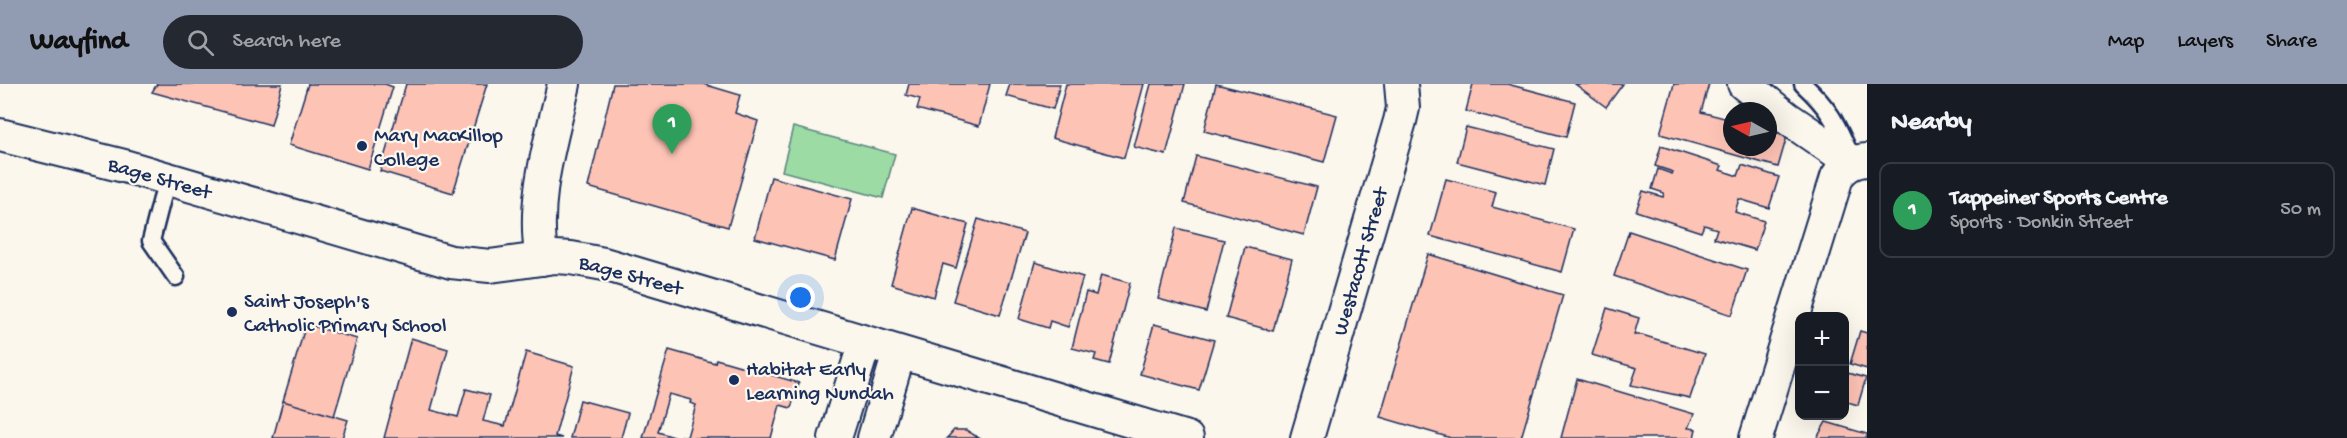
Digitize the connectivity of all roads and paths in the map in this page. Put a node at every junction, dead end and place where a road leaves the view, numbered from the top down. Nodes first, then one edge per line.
1 (564, 84) edge
2 (1401, 84) edge
3 (1744, 84) edge
4 (1803, 84) edge
5 (0, 135) edge
6 (1860, 162) edge
7 (167, 179) junction
8 (542, 259) junction
9 (176, 277) dead end
10 (865, 342) junction
11 (899, 353) junction
12 (835, 438) edge
13 (874, 438) edge
14 (1187, 438) edge
15 (1307, 438) edge
16 (1756, 438) edge

1 - 8 street
2 - 15 street, Westacott Street
3 - 6 street
4 - 6 lane
5 - 7 street, Bage Street
6 - 16 street
7 - 8 street, Bage Street
7 - 9 lane
8 - 10 street, Bage Street
10 - 11 street, Bage Street
10 - 12 street
11 - 13 street
11 - 14 street, Bage Street

